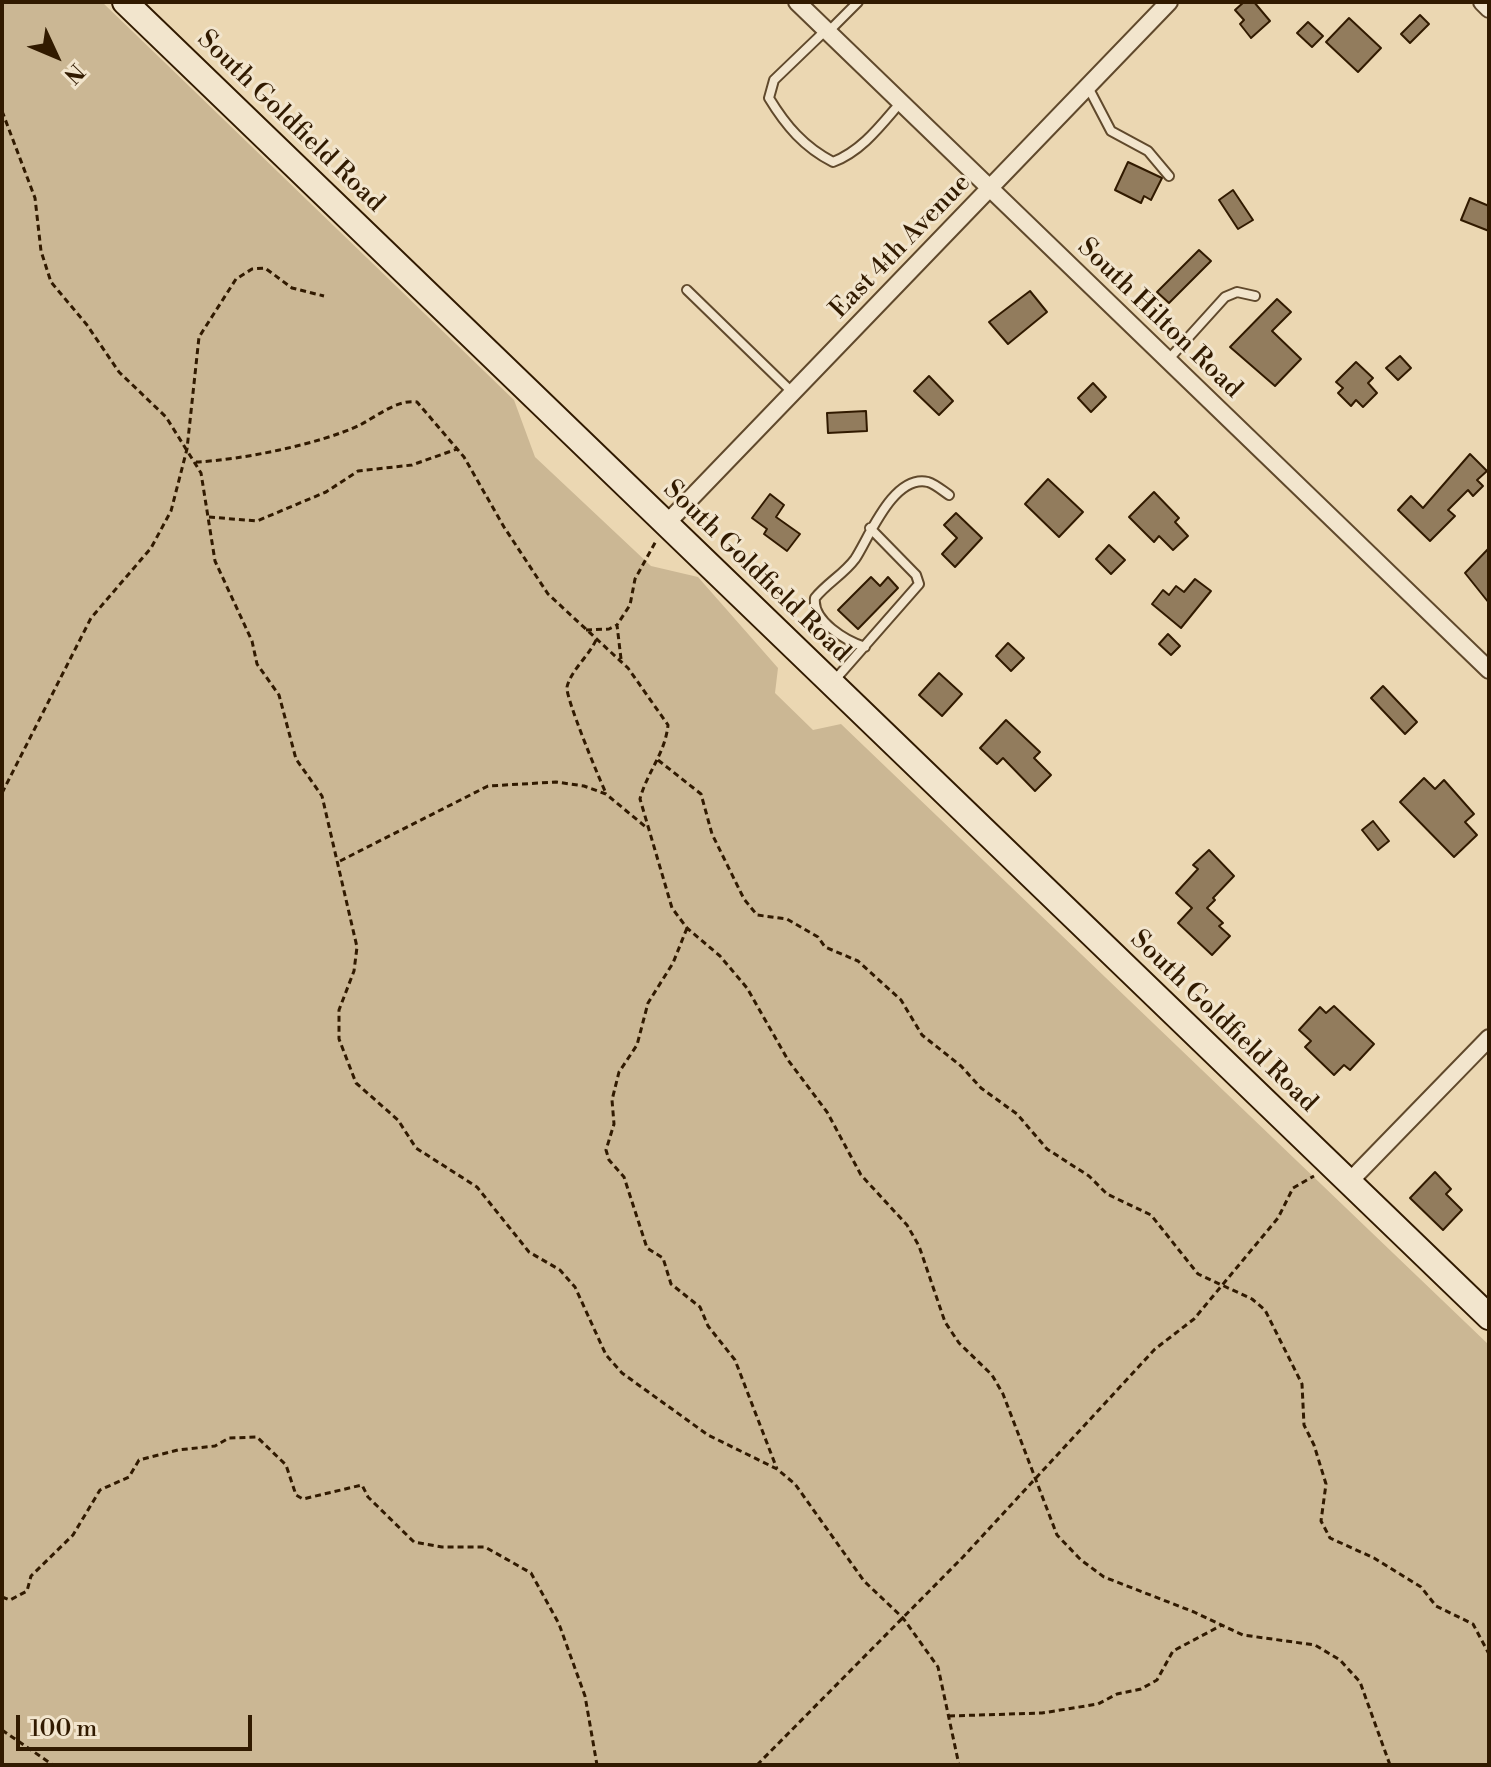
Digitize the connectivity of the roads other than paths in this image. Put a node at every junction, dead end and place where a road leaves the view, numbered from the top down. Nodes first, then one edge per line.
1 (125, 2) edge
2 (797, 2) edge
3 (858, 2) edge
4 (1169, 2) edge
5 (1482, 2) edge
6 (1489, 9) edge
7 (827, 31) junction
8 (1088, 87) junction
9 (901, 102) junction
10 (1169, 176) dead end
11 (990, 189) junction
12 (687, 290) dead end
13 (1255, 296) dead end
14 (1168, 360) junction
15 (793, 393) junction
16 (949, 495) dead end
17 (666, 524) junction
18 (870, 528) junction
19 (865, 647) junction
20 (1489, 670) edge
21 (832, 684) junction
22 (1489, 1038) edge
23 (1349, 1182) junction
24 (1489, 1317) edge

1 - 17 main road, South Goldfield Road
2 - 7 street, South Hilton Road
3 - 7 lane
4 - 8 street, East 4th Avenue
5 - 6 street
7 - 9 street, South Hilton Road
7 - 9 lane
8 - 10 lane
8 - 11 street, East 4th Avenue
9 - 11 street, South Hilton Road
11 - 14 street, South Hilton Road
11 - 15 street, East 4th Avenue
12 - 15 lane
13 - 14 lane
14 - 20 street, South Hilton Road
15 - 17 street, East 4th Avenue
16 - 18 lane
17 - 21 main road, South Goldfield Road
18 - 19 lane
18 - 19 lane
19 - 21 lane
21 - 23 main road, South Goldfield Road
22 - 23 street
23 - 24 main road, South Goldfield Road

